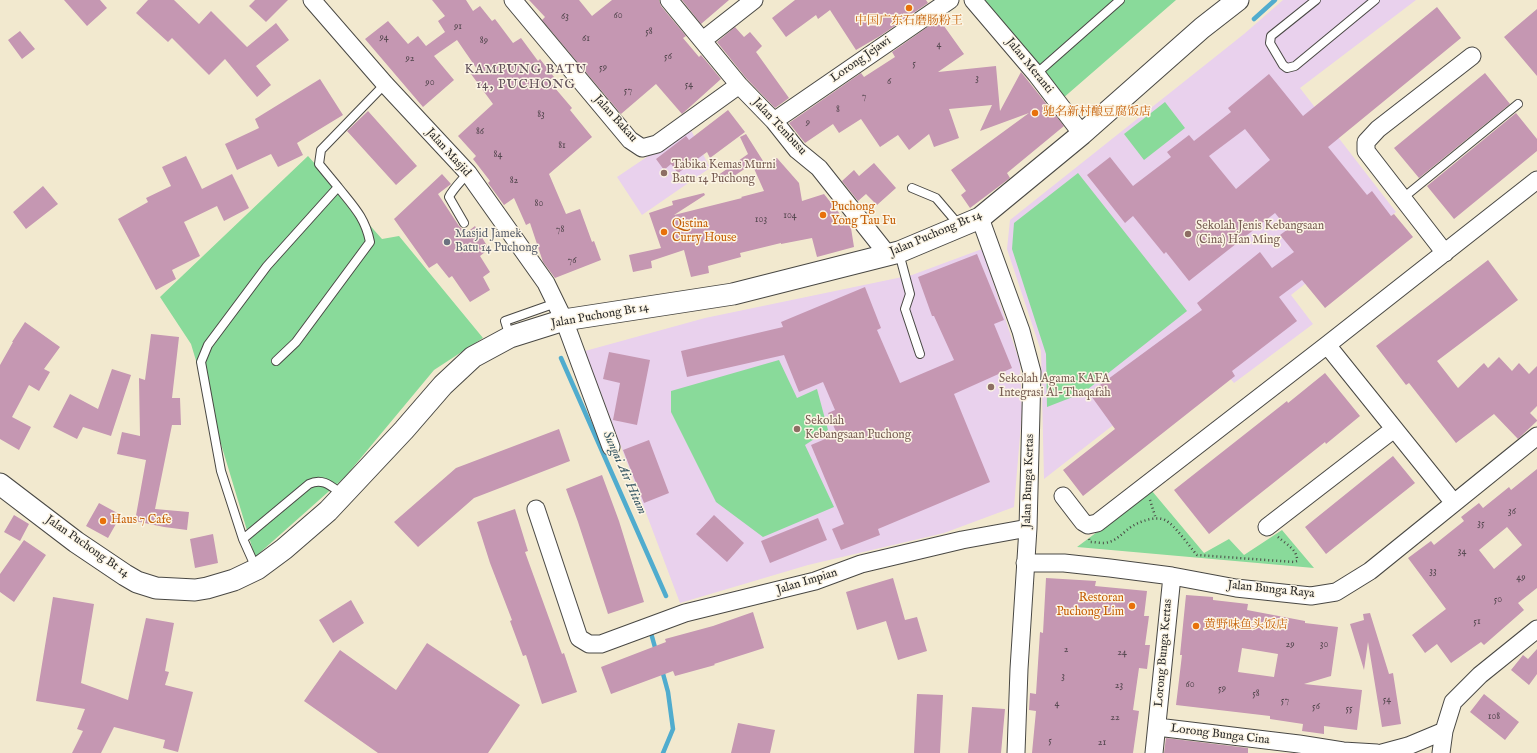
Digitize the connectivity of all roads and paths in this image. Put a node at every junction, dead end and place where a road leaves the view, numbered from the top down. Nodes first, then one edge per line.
1 (312, 0) edge
2 (513, 0) edge
3 (669, 0) edge
4 (754, 0) edge
5 (950, 0) edge
6 (973, 0) edge
7 (1120, 0) edge
8 (1213, 0) edge
9 (1238, 0) edge
10 (1316, 0) edge
11 (1375, 0) edge
12 (1202, 28) junction
13 (703, 40) junction
14 (1472, 56) dead end
15 (1036, 74) junction
16 (385, 84) junction
17 (740, 85) junction
18 (1518, 104) dead end
19 (774, 121) junction
20 (1082, 134) junction
21 (468, 173) junction
22 (1537, 180) edge
23 (338, 188) junction
24 (912, 188) dead end
25 (1403, 198) junction
26 (980, 218) junction
27 (464, 223) dead end
28 (960, 226) junction
29 (894, 253) junction
30 (1445, 253) junction
31 (560, 312) junction
32 (1327, 345) junction
33 (920, 354) dead end
34 (276, 361) dead end
35 (1394, 428) junction
36 (1537, 436) edge
37 (612, 447) dead end
38 (0, 484) edge
39 (343, 495) junction
40 (1063, 496) dead end
41 (1454, 503) junction
42 (536, 509) dead end
43 (1088, 524) junction
44 (1267, 527) joint
45 (1028, 528) junction
46 (243, 539) junction
47 (1025, 563) junction
48 (257, 569) junction
49 (1172, 576) junction
50 (1537, 628) edge
51 (1157, 727) junction
52 (1444, 731) junction
53 (1298, 749) edge
54 (1016, 753) edge
55 (1154, 753) edge
56 (1377, 753) edge
57 (1382, 753) edge
58 (1441, 753) edge

1 - 16 street, Jalan Masjid
2 - 17 street, Jalan Bakau
3 - 13 street, Jalan Tembusu
4 - 13 street
5 - 19 street, Lorong Jejawi
6 - 15 street, Jalan Meranti
7 - 15 lane
8 - 12 street
9 - 12 street, Jalan Puchong Bt 14
10 - 11 lane
12 - 20 street, Jalan Puchong Bt 14
13 - 17 street, Jalan Tembusu
14 - 25 street
15 - 20 street, Jalan Meranti
16 - 21 street, Jalan Masjid
16 - 23 lane
17 - 19 street, Jalan Tembusu
18 - 25 lane
19 - 29 street, Jalan Tembusu
20 - 26 street, Jalan Puchong Bt 14
21 - 27 lane
21 - 31 street, Jalan Masjid
22 - 30 street
23 - 34 lane
23 - 46 lane
24 - 28 lane
25 - 30 street
26 - 28 street, Jalan Puchong Bt 14
26 - 45 street, Jalan Bunga Kertas
28 - 29 street, Jalan Puchong Bt 14
29 - 31 street, Jalan Puchong Bt 14
29 - 33 lane
30 - 32 street
31 - 37 street, Jalan Masjid
31 - 39 street, Jalan Puchong Bt 14
32 - 35 street
32 - 43 street
35 - 41 street
35 - 44 street
36 - 41 street, Jalan Bunga Raya
38 - 48 street, Jalan Puchong Bt 14
39 - 46 lane
39 - 48 street, Jalan Puchong Bt 14
40 - 43 street
41 - 49 street, Jalan Bunga Raya
42 - 45 street, Jalan Impian
43 - 44 path
45 - 47 street, Jalan Bunga Kertas
46 - 48 lane
47 - 49 street, Jalan Bunga Raya
47 - 54 street, Jalan Bunga Kertas
49 - 51 street, Lorong Bunga Kertas
50 - 52 street
51 - 53 street, Lorong Bunga Cina
51 - 55 street, Lorong Bunga Kertas
52 - 57 street
52 - 58 street
53 - 56 street, Lorong Bunga Cina

